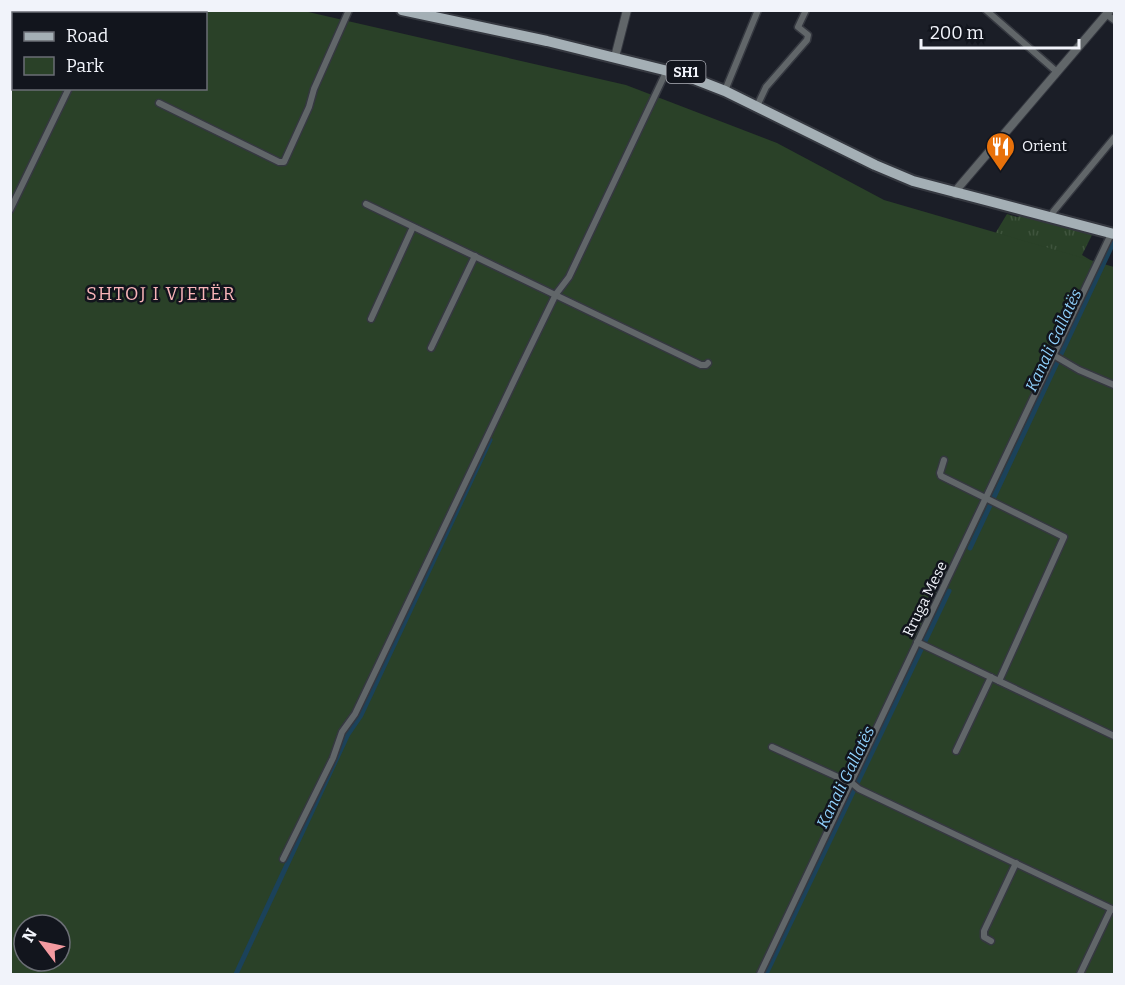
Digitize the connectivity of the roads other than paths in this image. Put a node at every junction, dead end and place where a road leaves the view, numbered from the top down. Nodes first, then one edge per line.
1 (349, 10) edge
2 (402, 10) edge
3 (627, 10) edge
4 (758, 10) edge
5 (806, 10) edge
6 (986, 10) edge
7 (1108, 13) edge
8 (1114, 20) edge
9 (615, 55) junction
10 (667, 69) junction
11 (1058, 72) junction
12 (726, 88) junction
13 (68, 90) edge
14 (159, 103) dead end
15 (758, 104) junction
16 (814, 135) junction
17 (1114, 138) edge
18 (956, 194) junction
19 (366, 204) dead end
20 (10, 210) edge
21 (1050, 218) junction
22 (413, 227) junction
23 (1113, 234) edge
24 (475, 256) junction
25 (556, 294) junction
26 (371, 319) dead end
27 (431, 348) dead end
28 (1056, 357) junction
29 (708, 363) dead end
30 (1114, 385) edge
31 (944, 460) dead end
32 (990, 501) junction
33 (919, 643) junction
34 (991, 677) junction
35 (999, 681) junction
36 (1114, 736) edge
37 (772, 747) dead end
38 (956, 751) dead end
39 (854, 785) junction
40 (283, 859) dead end
41 (1016, 863) junction
42 (1113, 909) edge
43 (991, 940) dead end
44 (760, 975) edge
45 (1080, 975) edge

1 - 14 street
2 - 9 main road, SH1
3 - 9 street
4 - 12 street
5 - 15 street
6 - 11 street
7 - 8 street
7 - 11 street
9 - 10 main road, SH1
9 - 12 main road, SH1
10 - 16 main road, SH1
10 - 25 street
11 - 18 street
12 - 15 main road, SH1
13 - 20 street
15 - 16 main road, SH1
16 - 18 main road, SH1
17 - 21 street
18 - 21 main road, SH1
19 - 22 street
21 - 23 main road, SH1
22 - 24 street
22 - 26 street
23 - 28 street, Rruga Mese
24 - 25 street
24 - 27 street
25 - 29 street
25 - 40 street
28 - 30 street
28 - 32 street, Rruga Mese
31 - 32 street
32 - 33 street, Rruga Mese
32 - 35 street
33 - 34 street
33 - 39 street, Rruga Mese
34 - 35 street
34 - 38 street
35 - 36 street
37 - 39 street
39 - 41 street
39 - 44 street, Rruga Mese
41 - 42 street
41 - 43 street
42 - 45 street

